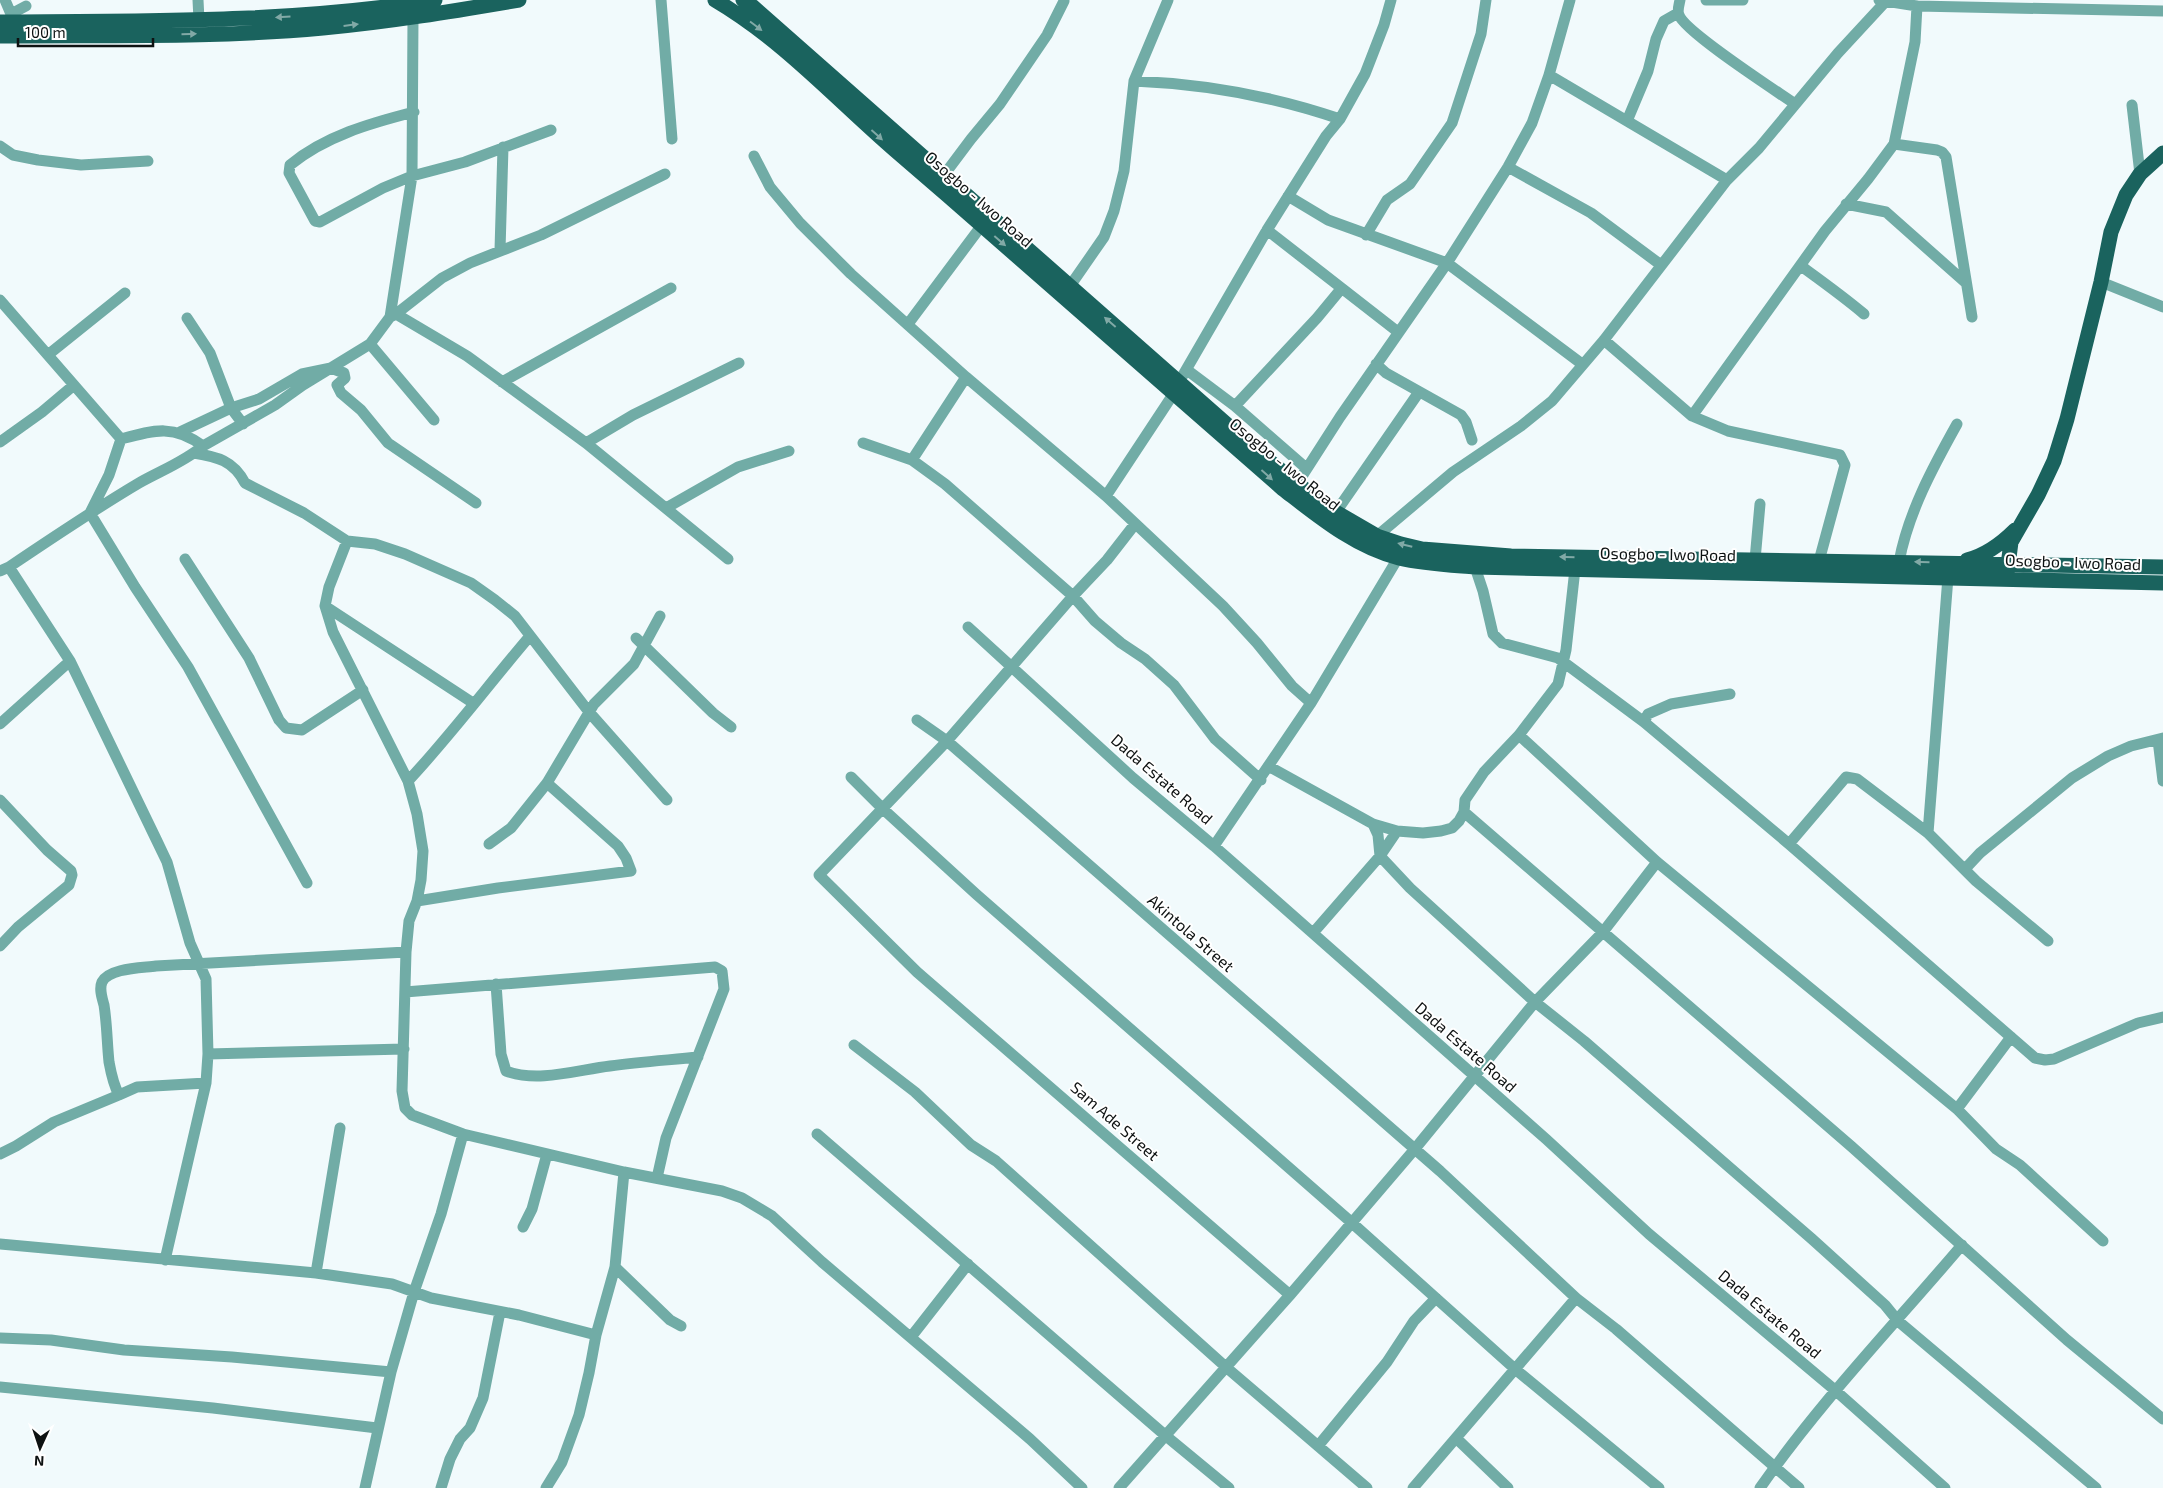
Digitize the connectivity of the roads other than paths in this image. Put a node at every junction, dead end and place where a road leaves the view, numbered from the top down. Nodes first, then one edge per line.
1 (5, 0) edge
2 (198, 0) edge
3 (435, 0) edge
4 (519, 0) edge
5 (661, 0) edge
6 (715, 0) edge
7 (1063, 0) edge
8 (1168, 0) edge
9 (1391, 0) edge
10 (1486, 0) edge
11 (1570, 0) edge
12 (1680, 0) edge
13 (1706, 0) edge
14 (1743, 0) edge
15 (1883, 1) edge
16 (750, 2) edge
17 (2112, 5) edge
18 (1918, 6) junction
19 (30, 7) edge
20 (414, 7) edge
21 (2163, 11) edge
22 (1678, 13) junction
23 (199, 20) junction
24 (0, 22) edge
25 (0, 36) edge
26 (1550, 75) junction
27 (1134, 81) junction
28 (1795, 104) junction
29 (2132, 105) dead end
30 (414, 112) junction
31 (1340, 119) junction
32 (1627, 121) junction
33 (551, 130) dead end
34 (672, 139) dead end
35 (1894, 144) junction
36 (0, 146) edge
37 (503, 148) junction
38 (2163, 153) edge
39 (754, 156) dead end
40 (148, 161) dead end
41 (1508, 167) junction
42 (665, 174) dead end
43 (2140, 174) junction
44 (944, 175) junction
45 (412, 176) junction
46 (1727, 180) junction
47 (1288, 196) junction
48 (1846, 204) junction
49 (982, 225) junction
50 (1267, 230) junction
51 (1366, 235) junction
52 (500, 250) junction
53 (1447, 264) junction
54 (1660, 265) junction
55 (1801, 266) junction
56 (2101, 282) junction
57 (1966, 283) junction
58 (1070, 286) junction
59 (672, 288) dead end
60 (1341, 289) junction
61 (125, 293) dead end
62 (0, 300) edge
63 (2163, 308) edge
64 (1864, 314) dead end
65 (393, 315) junction
66 (1972, 317) dead end
67 (187, 318) dead end
68 (908, 324) junction
69 (1398, 332) junction
70 (1604, 340) junction
71 (370, 344) junction
72 (48, 354) junction
73 (739, 363) dead end
74 (1376, 364) junction
75 (1582, 364) junction
76 (331, 368) junction
77 (966, 377) junction
78 (502, 382) junction
79 (1180, 382) junction
80 (74, 385) junction
81 (1420, 392) junction
82 (1235, 406) junction
83 (231, 408) junction
84 (1692, 416) junction
85 (434, 420) dead end
86 (243, 424) junction
87 (1956, 424) dead end
88 (180, 432) junction
89 (121, 439) junction
90 (214, 440) junction
91 (1472, 440) dead end
92 (0, 442) edge
93 (586, 443) junction
94 (863, 443) dead end
95 (198, 450) junction
96 (789, 451) dead end
97 (219, 457) junction
98 (912, 460) junction
99 (1306, 468) junction
100 (1297, 484) junction
101 (1106, 496) junction
102 (476, 503) dead end
103 (1760, 504) dead end
104 (666, 508) junction
105 (1336, 512) junction
106 (90, 513) junction
107 (1135, 524) junction
108 (2018, 527) junction
109 (1377, 536) junction
110 (347, 541) junction
111 (1398, 558) junction
112 (185, 559) dead end
113 (728, 559) dead end
114 (1755, 560) junction
115 (1819, 561) junction
116 (1899, 562) junction
117 (1475, 567) junction
118 (2163, 567) edge
119 (5, 569) edge
120 (1575, 569) junction
121 (1951, 570) junction
122 (2007, 571) junction
123 (2163, 583) edge
124 (1073, 596) junction
125 (325, 606) junction
126 (660, 616) dead end
127 (968, 627) dead end
128 (530, 636) junction
129 (640, 642) junction
130 (70, 661) junction
131 (1564, 662) junction
132 (1012, 666) junction
133 (362, 690) junction
134 (1730, 694) dead end
135 (473, 703) junction
136 (1312, 703) junction
137 (589, 712) junction
138 (917, 720) dead end
139 (1644, 722) junction
140 (0, 724) edge
141 (732, 727) dead end
142 (1519, 735) junction
143 (2160, 739) edge
144 (947, 741) junction
145 (1270, 767) junction
146 (851, 777) dead end
147 (1261, 780) junction
148 (2163, 780) edge
149 (408, 781) junction
150 (547, 783) junction
151 (667, 800) dead end
152 (0, 801) edge
153 (883, 809) junction
154 (1464, 812) junction
155 (1373, 824) junction
156 (1397, 831) junction
157 (1928, 833) junction
158 (489, 844) dead end
159 (1789, 844) junction
160 (1214, 846) junction
161 (1380, 856) junction
162 (1657, 862) junction
163 (1965, 869) junction
164 (307, 883) dead end
165 (417, 901) junction
166 (1603, 932) junction
167 (1313, 933) junction
168 (2048, 941) dead end
169 (0, 946) edge
170 (406, 952) junction
171 (198, 964) junction
172 (496, 984) junction
173 (405, 992) junction
174 (1535, 1002) junction
175 (2163, 1017) edge
176 (2010, 1037) junction
177 (854, 1045) dead end
178 (404, 1049) junction
179 (208, 1054) junction
180 (698, 1057) junction
181 (1474, 1076) junction
182 (206, 1083) junction
183 (119, 1095) junction
184 (1957, 1109) junction
185 (340, 1128) dead end
186 (463, 1134) junction
187 (817, 1134) dead end
188 (1414, 1150) junction
189 (0, 1154) edge
190 (547, 1154) junction
191 (624, 1172) junction
192 (657, 1178) junction
193 (1351, 1222) junction
194 (523, 1228) dead end
195 (2103, 1241) dead end
196 (0, 1244) edge
197 (1962, 1245) junction
198 (165, 1260) junction
199 (968, 1264) junction
200 (615, 1267) junction
201 (316, 1273) junction
202 (414, 1292) junction
203 (1290, 1295) junction
204 (1436, 1298) junction
205 (1576, 1298) junction
206 (500, 1312) junction
207 (1898, 1321) junction
208 (681, 1326) dead end
209 (596, 1335) junction
210 (911, 1336) junction
211 (0, 1338) edge
212 (1227, 1368) junction
213 (1515, 1369) junction
214 (391, 1372) junction
215 (0, 1387) edge
216 (1836, 1392) junction
217 (2163, 1419) edge
218 (377, 1428) junction
219 (1166, 1436) junction
220 (1456, 1438) junction
221 (1318, 1446) junction
222 (1776, 1466) junction
223 (365, 1488) edge
224 (441, 1488) edge
225 (546, 1488) edge
226 (1082, 1488) edge
227 (1119, 1488) edge
228 (1229, 1488) edge
229 (1367, 1488) edge
230 (1413, 1488) edge
231 (1508, 1488) edge
232 (1658, 1488) edge
233 (1760, 1488) edge
234 (1799, 1488) edge
235 (1945, 1488) edge
236 (2096, 1488) edge

1 - 19 street
2 - 23 street
3 - 20 main road
4 - 20 main road
5 - 34 street
6 -> 49 main road, Osogbo - Iwo Road
7 - 44 street
8 - 27 street
9 - 31 street
10 - 51 street
11 - 26 street
12 - 22 street
13 - 14 street
15 - 18 street
15 - 28 street
16 - 44 main road, Osogbo - Iwo Road
17 - 18 street
17 - 21 street
18 - 35 street
19 - 23 main road
19 - 24 main road
20 -> 23 main road
25 -> 20 main road
20 - 30 street
22 - 28 street
22 - 32 street
26 - 32 street
26 - 41 street
27 - 31 street
27 - 58 street
28 - 46 street
29 - 43 street
30 - 45 street
30 - 45 street
31 - 47 street
32 - 46 street
33 - 37 street
35 - 48 street
35 - 57 street
36 - 40 street
37 - 45 street
37 - 52 street
38 - 43 main road
39 - 68 street
41 - 53 street
41 - 54 street
42 - 52 street
43 - 56 main road
44 - 58 main road, Osogbo - Iwo Road
45 - 65 street
46 - 54 street
47 - 50 street
47 - 51 street
48 - 55 street
48 - 57 street
49 - 68 street
49 -> 79 main road, Osogbo - Iwo Road
50 - 60 street
50 - 79 street
51 - 53 street
52 - 65 street
53 - 69 street
53 - 75 street
54 - 70 street
55 - 64 street
55 - 84 street
56 - 63 street
56 - 108 main road
57 - 66 street
79 -> 58 main road, Osogbo - Iwo Road
59 - 78 street
60 - 69 street
60 - 82 street
61 - 72 street
62 - 72 street
65 - 71 street
65 - 78 street
67 - 83 street
68 - 77 street
69 - 74 street
70 - 75 street
70 - 84 street
71 - 76 street
71 - 85 street
72 - 80 street
73 - 93 street
74 - 81 street
74 - 99 street
75 - 109 street
76 - 83 street
76 - 86 street
76 - 102 street
77 - 98 street
77 - 101 street
78 - 93 street
79 - 82 street
79 - 100 main road, Osogbo - Iwo Road
79 - 101 street
79 -> 111 main road, Osogbo - Iwo Road
80 - 89 street
80 - 92 street
81 - 91 street
81 - 105 street
82 - 99 street
83 - 86 street
83 - 88 street
84 - 115 street
86 - 90 street
87 - 116 street
88 - 89 street
88 - 95 street
89 - 106 street
90 - 95 street
90 - 97 street
93 - 104 street
94 - 98 street
95 - 97 street
95 - 106 street
96 - 104 street
97 - 110 street
98 - 124 street
99 - 100 street
100 - 105 main road, Osogbo - Iwo Road
101 - 107 street
103 - 114 street
104 - 113 street
105 - 109 main road, Osogbo - Iwo Road
106 - 119 street
106 - 164 street
107 - 124 street
107 - 136 street
108 - 121 main road
108 - 122 main road
114 -> 109 main road, Osogbo - Iwo Road
110 - 125 street
110 - 128 street
111 - 117 main road, Osogbo - Iwo Road
111 - 136 street
112 - 133 street
114 - 115 main road, Osogbo - Iwo Road
115 - 116 main road, Osogbo - Iwo Road
121 -> 116 main road, Osogbo - Iwo Road
117 - 120 main road, Osogbo - Iwo Road
117 - 131 street
118 - 122 main road, Osogbo - Iwo Road
119 - 130 street
120 - 121 main road, Osogbo - Iwo Road
120 - 131 street
121 - 122 main road, Osogbo - Iwo Road
121 - 157 street
122 - 123 main road, Osogbo - Iwo Road
124 - 132 street
124 - 147 street
125 - 133 street
125 - 135 street
126 - 129 street
127 - 132 street, Dada Estate Road
128 - 135 street
128 - 137 street
129 - 137 street
129 - 141 street
130 - 140 street
130 - 171 street
131 - 139 street
131 - 142 street
132 - 144 street
132 - 160 street, Dada Estate Road
133 - 149 street
134 - 139 street
135 - 149 street
136 - 145 street
137 - 150 street
137 - 151 street
138 - 144 street, Akintola Street
139 - 159 street
142 - 154 street
142 - 162 street
143 - 148 street
143 - 163 street
144 - 153 street
144 - 188 street, Akintola Street
145 - 147 street
145 - 155 street
146 - 153 street
147 - 160 street
149 - 165 street
150 - 158 street
150 - 165 street
152 - 169 street
153 - 193 street
153 - 203 street, Sam Ade Street
154 - 156 street
154 - 166 street
155 - 156 street
155 - 161 street
156 - 161 street
157 - 159 street
157 - 163 street
159 - 176 street
160 - 167 street, Dada Estate Road
161 - 167 street
161 - 174 street
162 - 166 street
162 - 184 street
163 - 168 street
165 - 170 street
166 - 174 street
166 - 197 street
167 - 181 street, Dada Estate Road
170 - 171 street
170 - 173 street
171 - 179 street
171 - 183 street
172 - 173 street
172 - 180 street
172 - 180 street
173 - 178 street
174 - 181 street
174 - 207 street
175 - 176 street
176 - 184 street
177 - 212 street
178 - 179 street
178 - 186 street
179 - 182 street
180 - 192 street
181 - 188 street
181 - 216 street, Dada Estate Road
182 - 183 street
182 - 198 street
183 - 189 street
184 - 195 street
185 - 201 street
186 - 190 street
186 - 202 street
187 - 199 street
188 - 193 street
188 - 205 street, Akintola Street
190 - 191 street
190 - 194 street
191 - 192 street
191 - 200 street
192 - 210 street
193 - 203 street
193 - 204 street
196 - 198 street
197 - 207 street
197 - 217 street
198 - 201 street
199 - 210 street
199 - 219 street
200 - 208 street
200 - 209 street
201 - 202 street
202 - 206 street
202 - 214 street
203 - 212 street
204 - 213 street
204 - 221 street
205 - 213 street
205 - 222 street, Akintola Street
206 - 209 street
206 - 224 street
207 - 216 street
207 - 236 street
209 - 225 street
210 - 226 street
211 - 214 street
212 - 219 street
212 - 221 street
213 - 220 street
213 - 232 street
214 - 218 street
215 - 218 street
216 - 222 street
216 - 235 street, Dada Estate Road
218 - 223 street
219 - 227 street
219 - 228 street
220 - 230 street
220 - 231 street
221 - 229 street
222 - 233 street
222 - 234 street, Akintola Street

